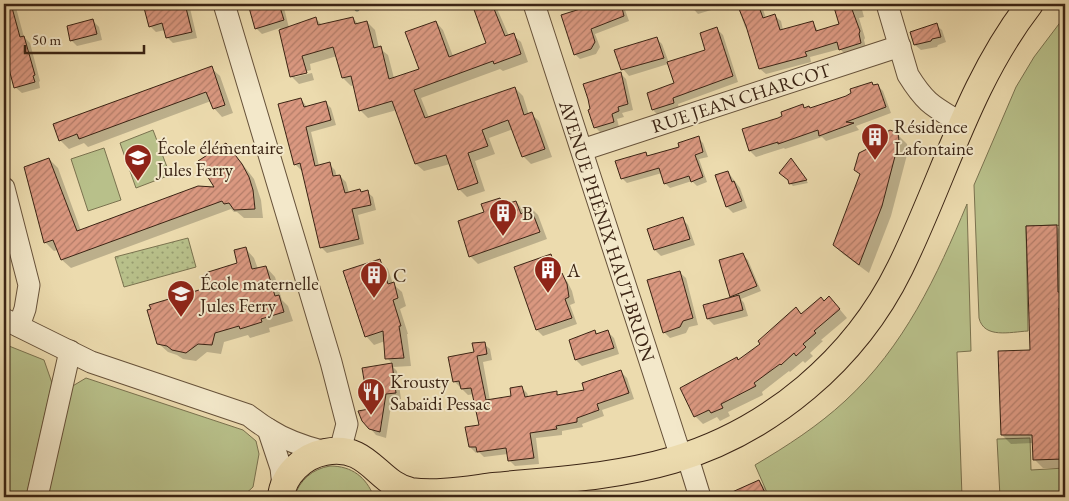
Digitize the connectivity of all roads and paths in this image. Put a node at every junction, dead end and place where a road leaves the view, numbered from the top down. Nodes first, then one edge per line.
1 (224, 4) edge
2 (534, 4) edge
3 (887, 4) edge
4 (1030, 4) edge
5 (1043, 4) edge
6 (900, 46) junction
7 (961, 123) junction
8 (582, 150) junction
9 (4, 188) edge
10 (11, 323) edge
11 (70, 351) junction
12 (268, 429) junction
13 (332, 451) junction
14 (686, 463) junction
15 (380, 472) junction
16 (281, 493) edge
17 (37, 497) edge
18 (390, 497) edge
19 (482, 497) edge
20 (700, 497) edge

1 - 13 street
2 - 8 street, AVENUE PHÉNIX HAUT-BRION
3 - 6 street
4 - 7 main road
5 - 14 main road
6 - 7 street
6 - 8 street, RUE JEAN CHARCOT
7 - 14 main road
8 - 14 street, AVENUE PHÉNIX HAUT-BRION
9 - 10 street
10 - 11 street
11 - 12 street
11 - 17 street
12 - 13 street
12 - 16 street
13 - 15 main road
13 - 16 main road
14 - 15 main road
14 - 19 main road
14 - 20 street, AVENUE PHÉNIX HAUT-BRION
15 - 18 main road

